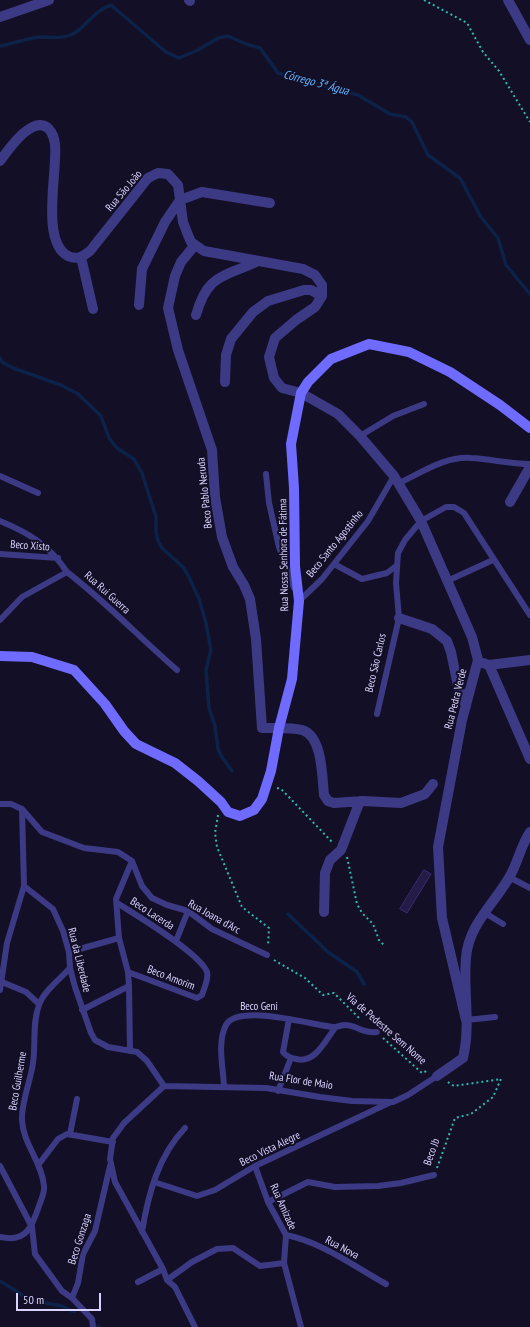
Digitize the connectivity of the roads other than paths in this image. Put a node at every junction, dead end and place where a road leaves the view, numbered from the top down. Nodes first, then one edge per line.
1 (46, 0) edge
2 (508, 0) edge
3 (0, 17) edge
4 (530, 40) edge
5 (0, 161) edge
6 (180, 200) junction
7 (270, 203) dead end
8 (195, 245) junction
9 (82, 257) junction
10 (258, 261) junction
11 (322, 296) junction
12 (138, 304) dead end
13 (92, 309) dead end
14 (196, 315) dead end
15 (225, 382) dead end
16 (301, 393) junction
17 (424, 404) dead end
18 (530, 428) edge
19 (360, 436) junction
20 (530, 465) edge
21 (266, 474) dead end
22 (0, 476) edge
23 (396, 480) junction
24 (38, 493) dead end
25 (510, 502) dead end
26 (421, 521) junction
27 (0, 522) edge
28 (0, 554) edge
29 (58, 558) junction
30 (493, 560) junction
31 (334, 564) junction
32 (396, 566) junction
33 (67, 572) junction
34 (447, 581) junction
35 (299, 601) junction
36 (530, 615) edge
37 (399, 618) junction
38 (0, 620) edge
39 (0, 656) edge
40 (478, 660) junction
41 (530, 660) edge
42 (489, 665) junction
43 (177, 670) dead end
44 (466, 706) junction
45 (377, 714) dead end
46 (279, 728) junction
47 (530, 759) edge
48 (433, 784) dead end
49 (360, 801) junction
50 (0, 804) edge
51 (22, 809) junction
52 (530, 832) edge
53 (132, 861) junction
54 (509, 877) junction
55 (24, 886) junction
56 (530, 888) edge
57 (117, 903) junction
58 (188, 911) junction
59 (324, 912) dead end
60 (485, 913) junction
61 (503, 924) dead end
62 (119, 938) junction
63 (0, 941) edge
64 (176, 941) junction
65 (7, 943) junction
66 (69, 952) junction
67 (267, 955) road end
68 (70, 968) junction
69 (128, 972) junction
70 (2, 982) junction
71 (129, 986) junction
72 (0, 990) edge
73 (39, 1004) junction
74 (82, 1010) junction
75 (496, 1017) dead end
76 (289, 1019) junction
77 (466, 1020) junction
78 (335, 1028) junction
79 (377, 1032) road end
80 (130, 1051) junction
81 (292, 1058) junction
82 (438, 1076) joint
83 (164, 1086) junction
84 (224, 1086) junction
85 (278, 1090) junction
86 (77, 1099) dead end
87 (393, 1102) junction
88 (185, 1128) dead end
89 (70, 1134) junction
90 (113, 1142) junction
91 (111, 1163) junction
92 (39, 1164) junction
93 (0, 1166) edge
94 (255, 1166) junction
95 (434, 1175) road end
96 (154, 1182) junction
97 (268, 1202) junction
98 (32, 1227) junction
99 (142, 1232) junction
100 (286, 1234) junction
101 (0, 1237) edge
102 (284, 1263) junction
103 (162, 1269) junction
104 (167, 1280) junction
105 (138, 1282) dead end
106 (386, 1284) dead end
107 (72, 1298) junction
108 (93, 1327) edge
109 (195, 1327) edge
110 (301, 1327) edge

1 - 3 street
2 - 4 street
5 - 9 street
6 - 7 street
6 - 8 street, Rua São João
6 - 9 street, Rua São João
6 - 12 street
8 - 10 street
8 - 46 street, Beco Pablo Neruda
9 - 13 street
10 - 11 street
10 - 14 street
11 - 15 street
11 - 16 street
16 - 18 street, Rua Nossa Senhora de Fátima
16 - 19 street, Rua Pedra Verde
16 - 35 street, Rua Nossa Senhora de Fátima
17 - 19 lane
19 - 23 street, Rua Pedra Verde
20 - 23 lane
20 - 25 street
21 - 35 lane
22 - 24 lane
23 - 26 street, Rua Pedra Verde
23 - 31 lane, Beco Santo Agostinho
26 - 30 lane
26 - 32 lane, Beco São Carlos
26 - 34 street, Rua Pedra Verde
27 - 29 lane
28 - 29 lane, Beco Xisto
29 - 33 lane
30 - 34 lane
30 - 36 lane
31 - 32 lane
31 - 35 lane, Beco Santo Agostinho
32 - 37 lane, Beco São Carlos
33 - 38 lane, Rua Rui Guerra
33 - 43 lane, Rua Rui Guerra
34 - 40 street, Rua Pedra Verde
35 - 46 street, Rua Nossa Senhora de Fátima
37 - 44 street
37 - 45 lane, Beco São Carlos
39 - 46 street, Rua Nossa Senhora de Fátima
40 - 42 street
40 - 44 street, Rua Pedra Verde
41 - 42 street
42 - 47 street
44 - 77 street, Rua Pedra Verde
46 - 49 street
48 - 49 street
49 - 59 street
50 - 51 lane
51 - 53 lane
51 - 55 lane
52 - 54 street, Rua Flor de Maio
53 - 57 lane
53 - 58 lane, Rua Joana d'Arc
54 - 56 lane
54 - 60 street, Rua Flor de Maio
55 - 65 lane
55 - 66 lane, Rua da Liberdade
57 - 62 lane
57 - 64 lane, Beco Lacerda
58 - 64 lane
58 - 67 lane, Rua Joana d'Arc
60 - 61 lane
60 - 77 street, Rua Flor de Maio
62 - 66 lane
62 - 69 lane
63 - 65 lane
64 - 69 lane, Beco Amorim
65 - 70 lane
66 - 68 lane, Rua da Liberdade
68 - 73 lane, Beco Guilherme
68 - 74 lane, Rua da Liberdade
69 - 71 lane
70 - 72 lane
70 - 73 lane
71 - 74 lane
71 - 80 lane
73 - 92 lane, Beco Guilherme
74 - 80 lane, Rua da Liberdade
75 - 77 lane
76 - 78 lane, Beco Geni
76 - 81 lane
76 - 84 lane, Beco Geni
77 - 82 street, Rua Flor de Maio
78 - 79 lane, Beco Geni
78 - 81 lane
80 - 83 lane, Rua da Liberdade
81 - 85 lane
82 - 87 lane, Rua Flor de Maio
83 - 84 lane, Rua Flor de Maio
83 - 90 lane
84 - 85 lane, Rua Flor de Maio
85 - 87 lane, Rua Flor de Maio
86 - 89 lane
87 - 94 lane, Beco Vista Alegre
88 - 96 lane
89 - 90 lane
89 - 92 lane
90 - 91 lane
91 - 99 lane
91 - 107 lane, Beco Gonzaga
92 - 98 lane, Beco Guilherme
93 - 98 lane
94 - 96 lane, Beco Vista Alegre
94 - 97 lane, Rua Amizade
95 - 97 lane, Beco Jb
96 - 99 lane
97 - 100 lane, Rua Amizade
98 - 101 lane
98 - 107 lane
99 - 103 lane
100 - 102 lane, Rua Amizade
100 - 106 lane, Rua Nova
102 - 104 lane
102 - 110 lane, Rua Amizade
103 - 104 lane
103 - 105 lane
104 - 109 lane
107 - 108 lane

